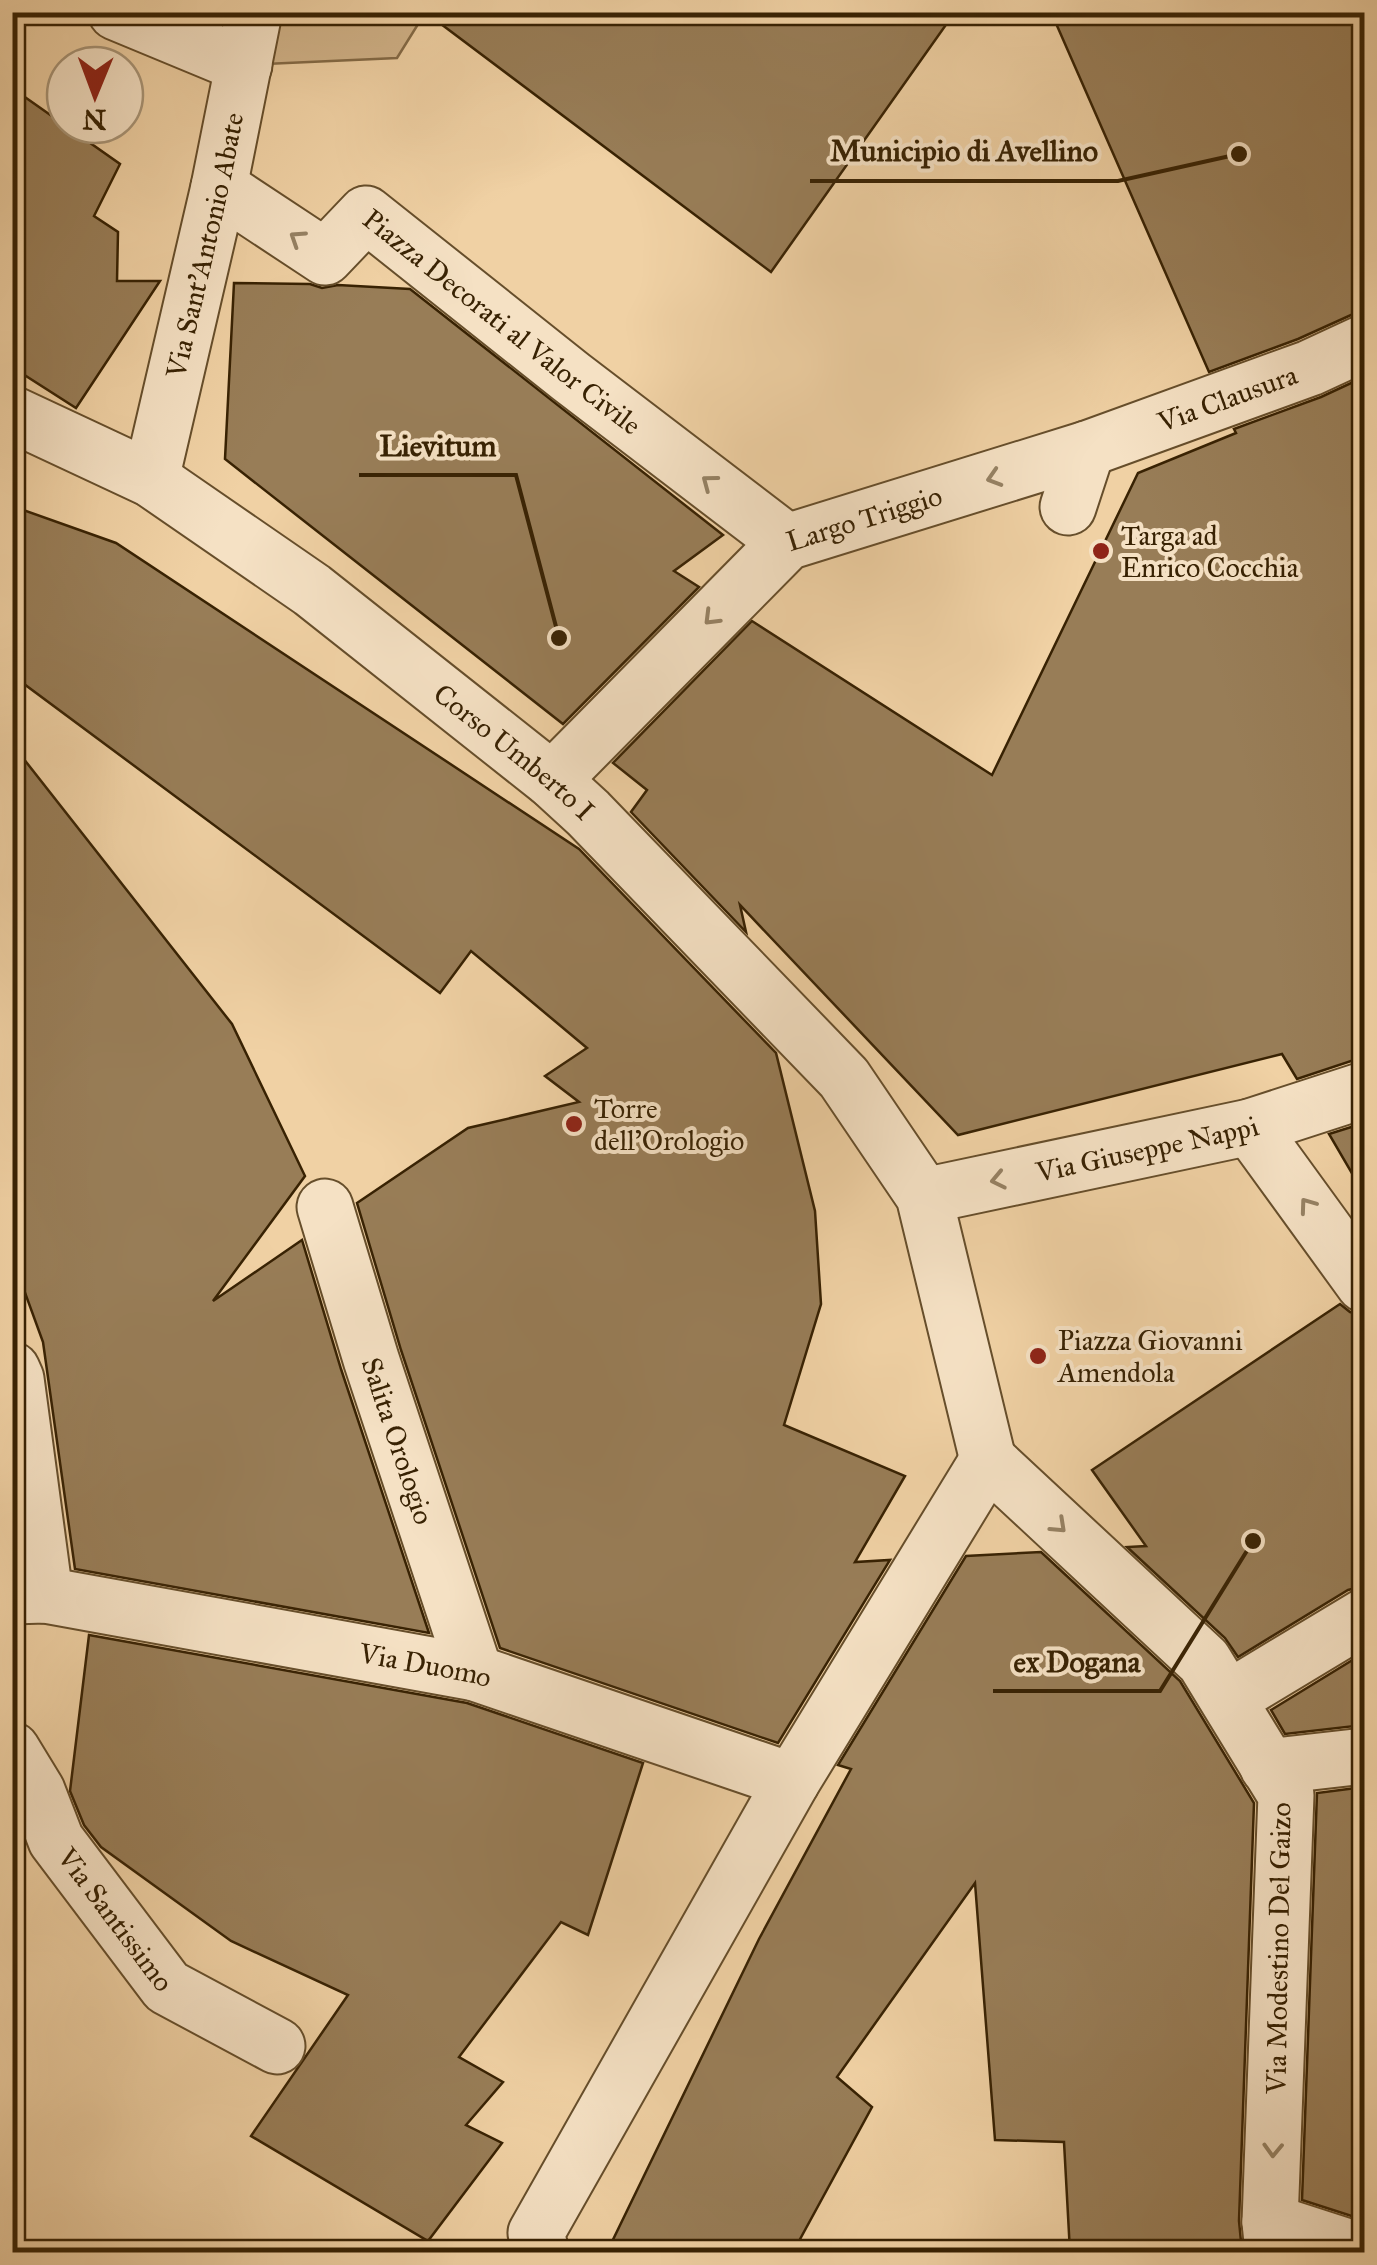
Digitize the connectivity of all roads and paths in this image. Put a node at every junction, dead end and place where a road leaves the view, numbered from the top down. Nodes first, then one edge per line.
1 (116, 12) edge
2 (249, 38) edge
3 (220, 188) junction
4 (1364, 343) edge
5 (12, 414) edge
6 (1088, 449) junction
7 (150, 479) junction
8 (1068, 507) dead end
9 (787, 542) junction
10 (552, 780) junction
11 (1364, 1090) edge
12 (1250, 1127) junction
13 (924, 1196) junction
14 (325, 1207) dead end
15 (1364, 1284) edge
16 (12, 1370) edge
17 (988, 1460) junction
18 (29, 1596) edge
19 (1364, 1617) edge
20 (475, 1673) junction
21 (1228, 1700) junction
22 (1364, 1756) edge
23 (1268, 1766) junction
24 (25, 1771) edge
25 (792, 1781) junction
26 (278, 2046) dead end
27 (1272, 2237) edge
28 (541, 2252) edge
29 (1363, 2252) edge

1 - 2 street
2 - 3 street, Via Sant'Antonio Abate
3 - 7 street, Via Sant'Antonio Abate
9 -> 3 street, Piazza Decorati al Valor Civile
4 - 6 street, Via Clausura
5 - 7 street, Corso Umberto I
6 - 8 street
6 -> 9 street, Largo Triggio
7 - 10 street, Corso Umberto I
9 -> 10 street, Largo Triggio
10 - 13 street, Corso Umberto I
11 - 12 street, Via Giuseppe Nappi
12 -> 13 street, Via Giuseppe Nappi
15 -> 12 street
13 - 17 street
14 - 20 street, Salita Orologio
16 - 18 street
17 -> 21 street, Via Modestino Del Gaizo
17 - 25 street
18 - 20 street, Via Duomo
19 - 21 street
20 - 25 street, Via Duomo
21 - 23 street, Via Modestino Del Gaizo
22 - 23 street
23 -> 27 street, Via Modestino Del Gaizo
24 - 26 street, Via Santissimo
25 - 28 street
27 - 29 street

